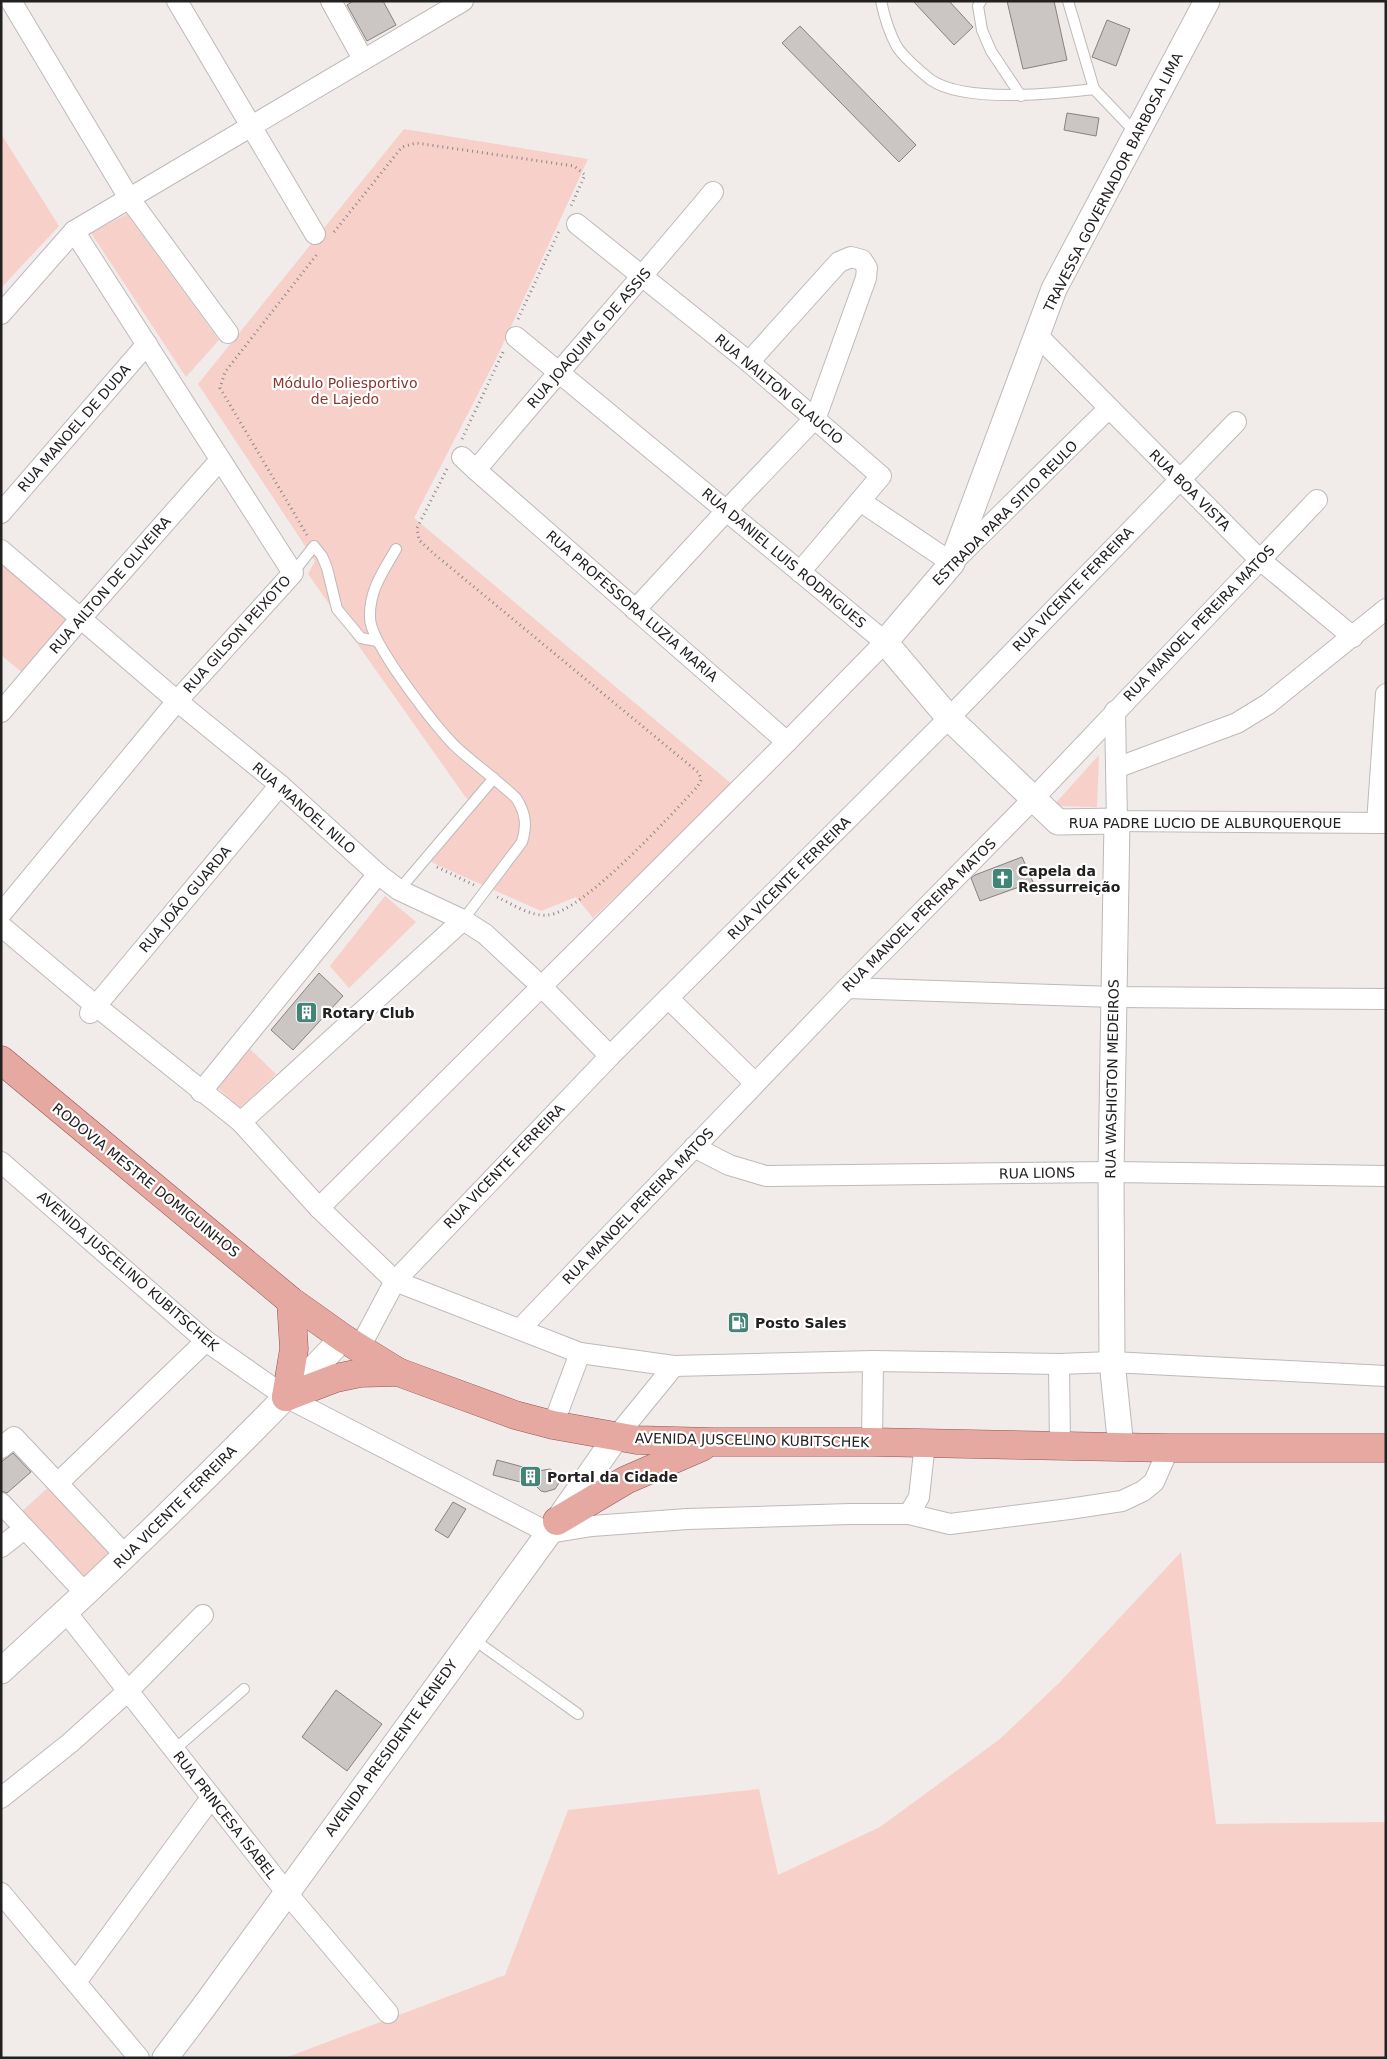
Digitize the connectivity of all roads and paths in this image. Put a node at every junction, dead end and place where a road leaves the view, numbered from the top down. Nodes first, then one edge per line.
1 (11, 1) edge
2 (177, 1) edge
3 (331, 1) edge
4 (462, 1) edge
5 (881, 1) edge
6 (981, 1) edge
7 (1068, 1) edge
8 (1207, 1) edge
9 (363, 59) junction
10 (1094, 90) junction
11 (1021, 96) junction
12 (251, 127) junction
13 (1137, 134) junction
14 (714, 192) dead end
15 (129, 198) junction
16 (569, 221) junction
17 (74, 232) junction
18 (322, 239) junction
19 (642, 278) junction
20 (1, 314) edge
21 (228, 333) dead end
22 (513, 334) junction
23 (1036, 334) junction
24 (147, 344) junction
25 (749, 362) junction
26 (558, 372) junction
27 (1109, 408) junction
28 (816, 417) junction
29 (1236, 422) dead end
30 (462, 459) junction
31 (220, 460) junction
32 (1179, 480) junction
33 (1317, 500) dead end
34 (860, 501) junction
35 (726, 510) junction
36 (1, 513) edge
37 (314, 546) junction
38 (396, 549) dead end
39 (1, 550) edge
40 (1259, 559) junction
41 (952, 562) junction
42 (800, 572) junction
43 (292, 573) junction
44 (1386, 609) edge
45 (635, 610) junction
46 (81, 618) junction
47 (1353, 637) junction
48 (378, 641) junction
49 (885, 642) junction
50 (1386, 694) edge
51 (177, 701) junction
52 (2, 709) edge
53 (1115, 711) junction
54 (949, 718) junction
55 (788, 742) junction
56 (1116, 768) junction
57 (494, 778) junction
58 (280, 785) junction
59 (1033, 799) junction
60 (1117, 821) junction
61 (1381, 823) edge
62 (424, 860) junction
63 (378, 874) junction
64 (399, 890) junction
65 (485, 891) junction
66 (1, 914) edge
67 (463, 920) junction
68 (1, 926) edge
69 (542, 987) junction
70 (847, 988) junction
71 (1114, 997) junction
72 (668, 998) junction
73 (1386, 998) edge
74 (93, 1009) junction
75 (610, 1056) junction
76 (1, 1060) edge
77 (756, 1083) junction
78 (201, 1092) junction
79 (241, 1122) junction
80 (694, 1147) junction
81 (1, 1162) edge
82 (1111, 1172) junction
83 (1386, 1176) edge
84 (319, 1208) junction
85 (395, 1281) junction
86 (291, 1301) junction
87 (520, 1329) junction
88 (206, 1341) junction
89 (352, 1342) junction
90 (580, 1353) junction
91 (873, 1361) junction
92 (1112, 1362) junction
93 (1059, 1364) junction
94 (674, 1366) junction
95 (398, 1372) junction
96 (1386, 1376) edge
97 (286, 1397) junction
98 (553, 1425) junction
99 (616, 1436) junction
100 (713, 1442) junction
101 (872, 1442) junction
102 (925, 1443) junction
103 (1060, 1446) junction
104 (1121, 1447) junction
105 (1, 1448) edge
106 (1177, 1448) junction
107 (1386, 1448) edge
108 (59, 1482) junction
109 (1, 1503) edge
110 (910, 1514) junction
111 (553, 1527) junction
112 (24, 1529) junction
113 (1, 1547) edge
114 (126, 1556) junction
115 (86, 1594) junction
116 (66, 1612) junction
117 (203, 1615) dead end
118 (472, 1638) junction
119 (1, 1671) edge
120 (244, 1689) dead end
121 (128, 1691) junction
122 (578, 1714) dead end
123 (174, 1750) junction
124 (1, 1798) edge
125 (211, 1798) junction
126 (286, 1892) junction
127 (1, 1893) edge
128 (76, 1982) junction
129 (388, 2013) dead end
130 (139, 2058) edge
131 (164, 2058) edge

1 - 15 street
2 - 12 street
3 - 9 street
4 - 9 street
5 - 11 lane
6 - 11 lane
7 - 10 lane
8 - 13 street, TRAVESSA GOVERNADOR BARBOSA LIMA
9 - 12 street
10 - 11 lane
10 - 13 lane
12 - 15 street
12 - 18 street
13 - 23 street, TRAVESSA GOVERNADOR BARBOSA LIMA
14 - 19 street, RUA JOAQUIM G DE ASSIS
15 - 17 street
15 - 21 street
16 - 18 path
16 - 19 street, RUA NAILTON GLAUCIO
16 - 22 path
17 - 20 street
17 - 24 street, RUA GILSON PEIXOTO
18 - 37 path
19 - 25 street, RUA NAILTON GLAUCIO
19 - 26 street, RUA JOAQUIM G DE ASSIS
22 - 26 street, RUA DANIEL LUIS RODRIGUES
22 - 30 path
23 - 27 street, RUA BOA VISTA
23 - 41 street, TRAVESSA GOVERNADOR BARBOSA LIMA
24 - 31 street, RUA GILSON PEIXOTO
24 - 36 street, RUA MANOEL DE DUDA
25 - 28 street, RUA NAILTON GLAUCIO
25 - 28 street
26 - 30 street, RUA JOAQUIM G DE ASSIS
26 - 35 street, RUA DANIEL LUIS RODRIGUES
27 - 32 street, RUA BOA VISTA
27 - 41 street, ESTRADA PARA SITIO REULO
28 - 34 street, RUA NAILTON GLAUCIO
28 - 35 street
29 - 32 street, RUA VICENTE FERREIRA
30 - 45 street, RUA PROFESSORA LUZIA MARIA
30 - 65 path
31 - 43 street, RUA GILSON PEIXOTO
31 - 46 street, RUA AILTON DE OLIVEIRA
32 - 40 street, RUA BOA VISTA
32 - 54 street, RUA VICENTE FERREIRA
33 - 40 street, RUA MANOEL PEREIRA MATOS
34 - 41 street
34 - 42 street, RUA NAILTON GLAUCIO
35 - 42 street, RUA DANIEL LUIS RODRIGUES
35 - 45 street
37 - 43 lane
37 - 48 lane
38 - 48 lane
39 - 46 street, RUA MANOEL NILO
40 - 47 street, RUA BOA VISTA
40 - 53 street, RUA MANOEL PEREIRA MATOS
41 - 49 street, ESTRADA PARA SITIO REULO
42 - 49 street, RUA DANIEL LUIS RODRIGUES
43 - 51 street, RUA GILSON PEIXOTO
44 - 47 street
45 - 55 street, RUA PROFESSORA LUZIA MARIA
46 - 51 street, RUA MANOEL NILO
46 - 52 street, RUA AILTON DE OLIVEIRA
47 - 56 street
48 - 57 lane
49 - 54 street, RUA DANIEL LUIS RODRIGUES
49 - 55 street
50 - 61 street
51 - 58 street, RUA MANOEL NILO
51 - 66 street, RUA GILSON PEIXOTO
53 - 56 street, RUA WASHIGTON MEDEIROS
53 - 59 street, RUA MANOEL PEREIRA MATOS
54 - 59 street, RUA DANIEL LUIS RODRIGUES
54 - 72 street, RUA VICENTE FERREIRA
55 - 69 street
56 - 60 street, RUA WASHIGTON MEDEIROS
57 - 62 lane
57 - 65 lane
58 - 63 street, RUA MANOEL NILO
58 - 74 street, RUA JOÃO GUARDA
59 - 60 street, RUA PADRE LUCIO DE ALBURQUERQUE
59 - 70 street, RUA MANOEL PEREIRA MATOS
60 - 61 street, RUA PADRE LUCIO DE ALBURQUERQUE
60 - 71 street, RUA WASHIGTON MEDEIROS
62 - 64 lane
62 - 65 path
63 - 64 street, RUA MANOEL NILO
63 - 78 street
64 - 67 street, RUA MANOEL NILO
65 - 67 lane
67 - 69 street, RUA MANOEL NILO
67 - 79 street
68 - 74 street
69 - 75 street, RUA MANOEL NILO
69 - 84 street
70 - 71 street
70 - 77 street, RUA MANOEL PEREIRA MATOS
71 - 73 street
71 - 82 street, RUA WASHIGTON MEDEIROS
72 - 75 street, RUA VICENTE FERREIRA
72 - 77 street
74 - 78 street
75 - 85 street, RUA VICENTE FERREIRA
76 - 86 main road, RODOVIA MESTRE DOMIGUINHOS
77 - 80 street, RUA MANOEL PEREIRA MATOS
78 - 79 street
79 - 84 street
80 - 82 street, RUA LIONS
80 - 87 street, RUA MANOEL PEREIRA MATOS
81 - 88 street, AVENIDA JUSCELINO KUBITSCHEK
82 - 83 street, RUA LIONS
82 - 92 street, RUA WASHIGTON MEDEIROS
84 - 85 street
85 - 87 street
85 - 89 street, RUA VICENTE FERREIRA
86 - 89 main road, AVENIDA JUSCELINO KUBITSCHEK
86 - 97 main road
87 - 90 street
88 - 97 street, AVENIDA JUSCELINO KUBITSCHEK
88 - 108 street
89 - 95 main road, AVENIDA JUSCELINO KUBITSCHEK
89 - 97 street, RUA VICENTE FERREIRA
90 - 94 street
90 - 98 street
91 - 93 street
91 - 94 street
91 - 101 street
92 - 93 street
92 - 96 street
92 - 104 street, RUA WASHIGTON MEDEIROS
93 - 103 street
94 - 99 street
95 - 97 main road
95 - 98 main road, AVENIDA JUSCELINO KUBITSCHEK
97 - 111 street, AVENIDA JUSCELINO KUBITSCHEK
97 - 114 street, RUA VICENTE FERREIRA
98 - 99 main road, AVENIDA JUSCELINO KUBITSCHEK
99 - 100 main road, AVENIDA JUSCELINO KUBITSCHEK
99 - 111 street, AVENIDA PRESIDENTE KENEDY
100 - 101 main road, AVENIDA JUSCELINO KUBITSCHEK
100 - 111 main road
101 - 102 main road, AVENIDA JUSCELINO KUBITSCHEK
102 - 103 main road, AVENIDA JUSCELINO KUBITSCHEK
102 - 110 street
103 - 104 main road, AVENIDA JUSCELINO KUBITSCHEK
104 - 106 main road, AVENIDA JUSCELINO KUBITSCHEK
105 - 108 street
106 - 107 main road, AVENIDA JUSCELINO KUBITSCHEK
106 - 110 street
108 - 114 street
109 - 112 street
110 - 111 street
111 - 118 street, AVENIDA PRESIDENTE KENEDY
112 - 113 street
112 - 115 street
114 - 115 street, RUA VICENTE FERREIRA
115 - 116 street, RUA VICENTE FERREIRA
116 - 119 street, RUA VICENTE FERREIRA
116 - 121 street, RUA PRINCESA ISABEL
117 - 121 street
118 - 122 lane
118 - 126 street, AVENIDA PRESIDENTE KENEDY
120 - 123 lane
121 - 123 street, RUA PRINCESA ISABEL
121 - 124 street
123 - 125 street, RUA PRINCESA ISABEL
125 - 126 street, RUA PRINCESA ISABEL
125 - 128 street
126 - 129 street, RUA PRINCESA ISABEL
126 - 131 street, AVENIDA PRESIDENTE KENEDY
127 - 128 street
128 - 130 street

